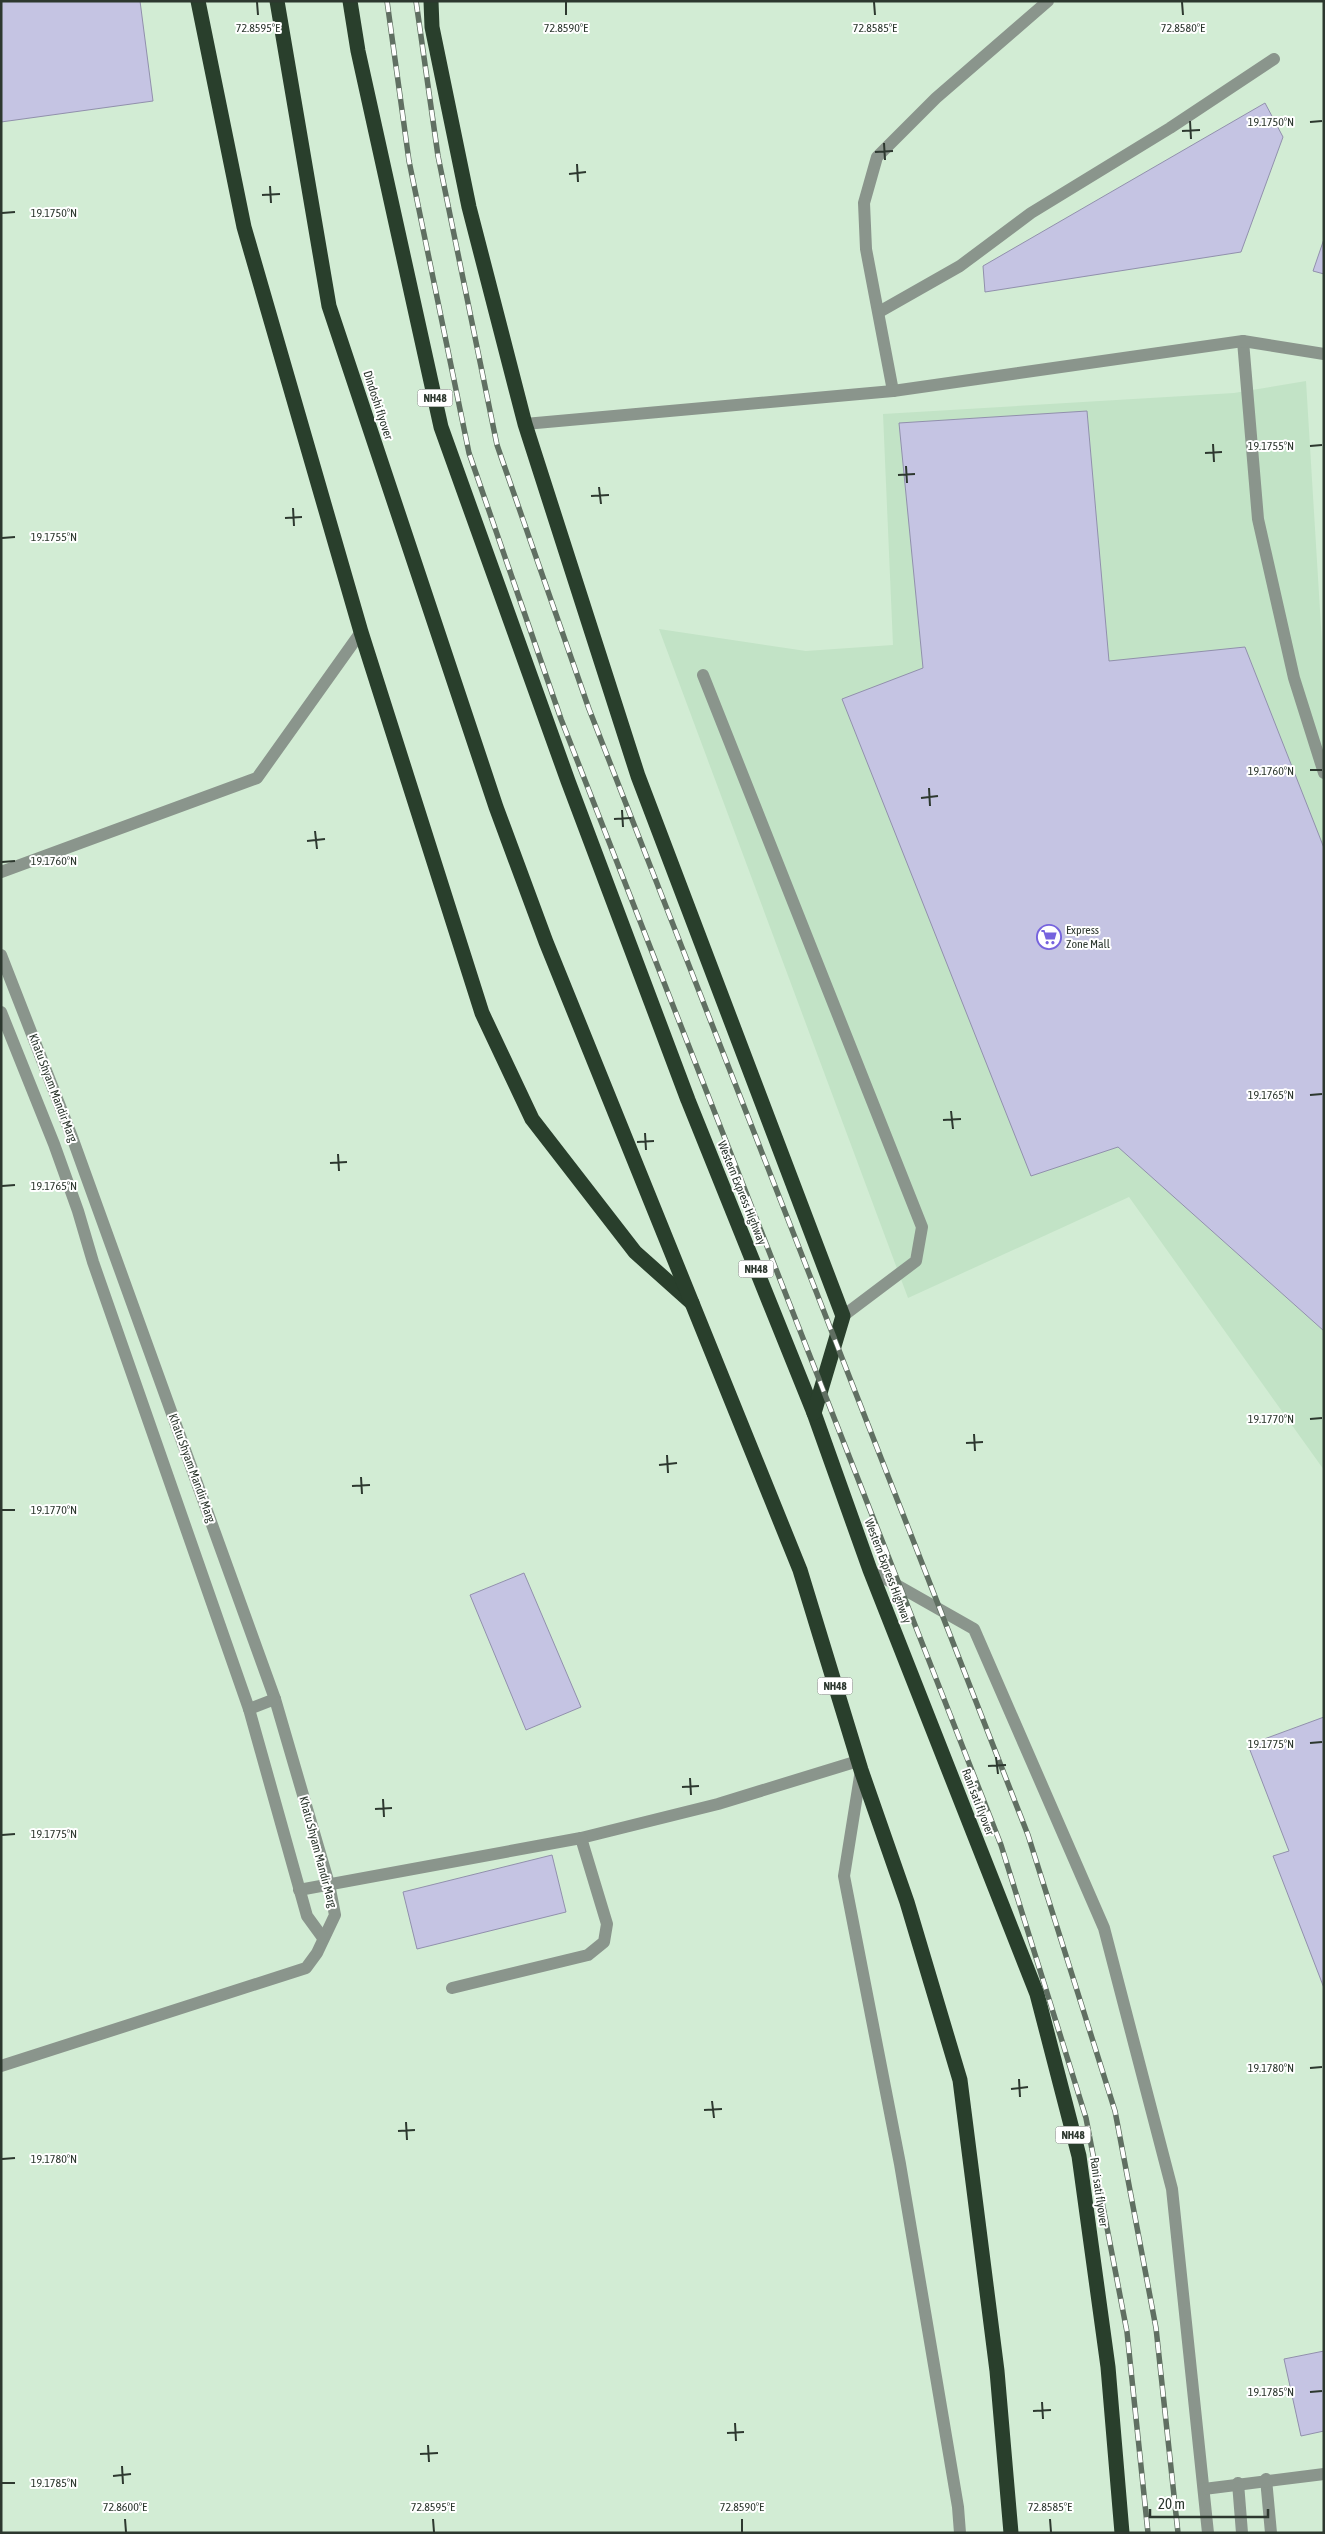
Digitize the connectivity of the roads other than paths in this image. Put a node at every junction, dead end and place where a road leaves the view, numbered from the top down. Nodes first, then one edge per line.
1 (198, 1) edge
2 (277, 1) edge
3 (350, 1) edge
4 (431, 1) edge
5 (1048, 1) edge
6 (1274, 59) dead end
7 (879, 312) junction
8 (1243, 341) junction
9 (1324, 354) edge
10 (893, 391) junction
11 (525, 424) junction
12 (361, 632) junction
13 (703, 675) dead end
14 (1324, 773) edge
15 (1, 872) edge
16 (1, 955) edge
17 (1, 1012) edge
18 (72, 1137) junction
19 (54, 1144) junction
20 (694, 1306) junction
21 (843, 1316) junction
22 (814, 1413) junction
23 (870, 1570) junction
24 (275, 1699) junction
25 (249, 1709) junction
26 (944, 1755) joint
27 (859, 1766) junction
28 (581, 1838) junction
29 (329, 1884) junction
30 (300, 1890) junction
31 (323, 1938) junction
32 (452, 1988) dead end
33 (1, 2066) edge
34 (1324, 2474) edge
35 (1266, 2479) junction
36 (1238, 2483) junction
37 (1204, 2489) junction
38 (960, 2533) edge
39 (1011, 2533) edge
40 (1122, 2533) edge
41 (1208, 2533) edge
42 (1242, 2533) edge
43 (1271, 2533) edge

1 - 12 highway
2 - 20 highway, Dindoshi flyover / NH48
3 - 22 highway, Western Express Highway / NH48
4 - 11 highway
5 - 7 street
6 - 7 street
7 - 10 street
8 - 9 street
8 - 10 street
8 - 14 street
10 - 11 street
11 - 21 highway
12 - 15 street
12 - 20 highway
13 - 21 street
16 - 18 street, Khatu Shyam Mandir Marg
17 - 19 street, Khatu Shyam Mandir Marg
18 - 19 street
18 - 24 street, Khatu Shyam Mandir Marg
19 - 25 street, Khatu Shyam Mandir Marg
20 - 27 highway, NH48
21 - 22 highway
22 - 23 highway, Western Express Highway / NH48
23 - 26 highway, Western Express Highway / NH48
23 - 37 street
24 - 25 street
24 - 29 street, Khatu Shyam Mandir Marg
25 - 30 street, Khatu Shyam Mandir Marg
26 - 40 highway, Rani sati flyover / NH48
27 - 28 street
27 - 38 street
27 - 39 highway, NH48
28 - 29 street
28 - 32 street
29 - 30 street
29 - 31 street, Khatu Shyam Mandir Marg
30 - 31 street, Khatu Shyam Mandir Marg
31 - 33 street
34 - 35 street
35 - 36 street
35 - 43 street
36 - 37 street
36 - 42 street
37 - 41 street

